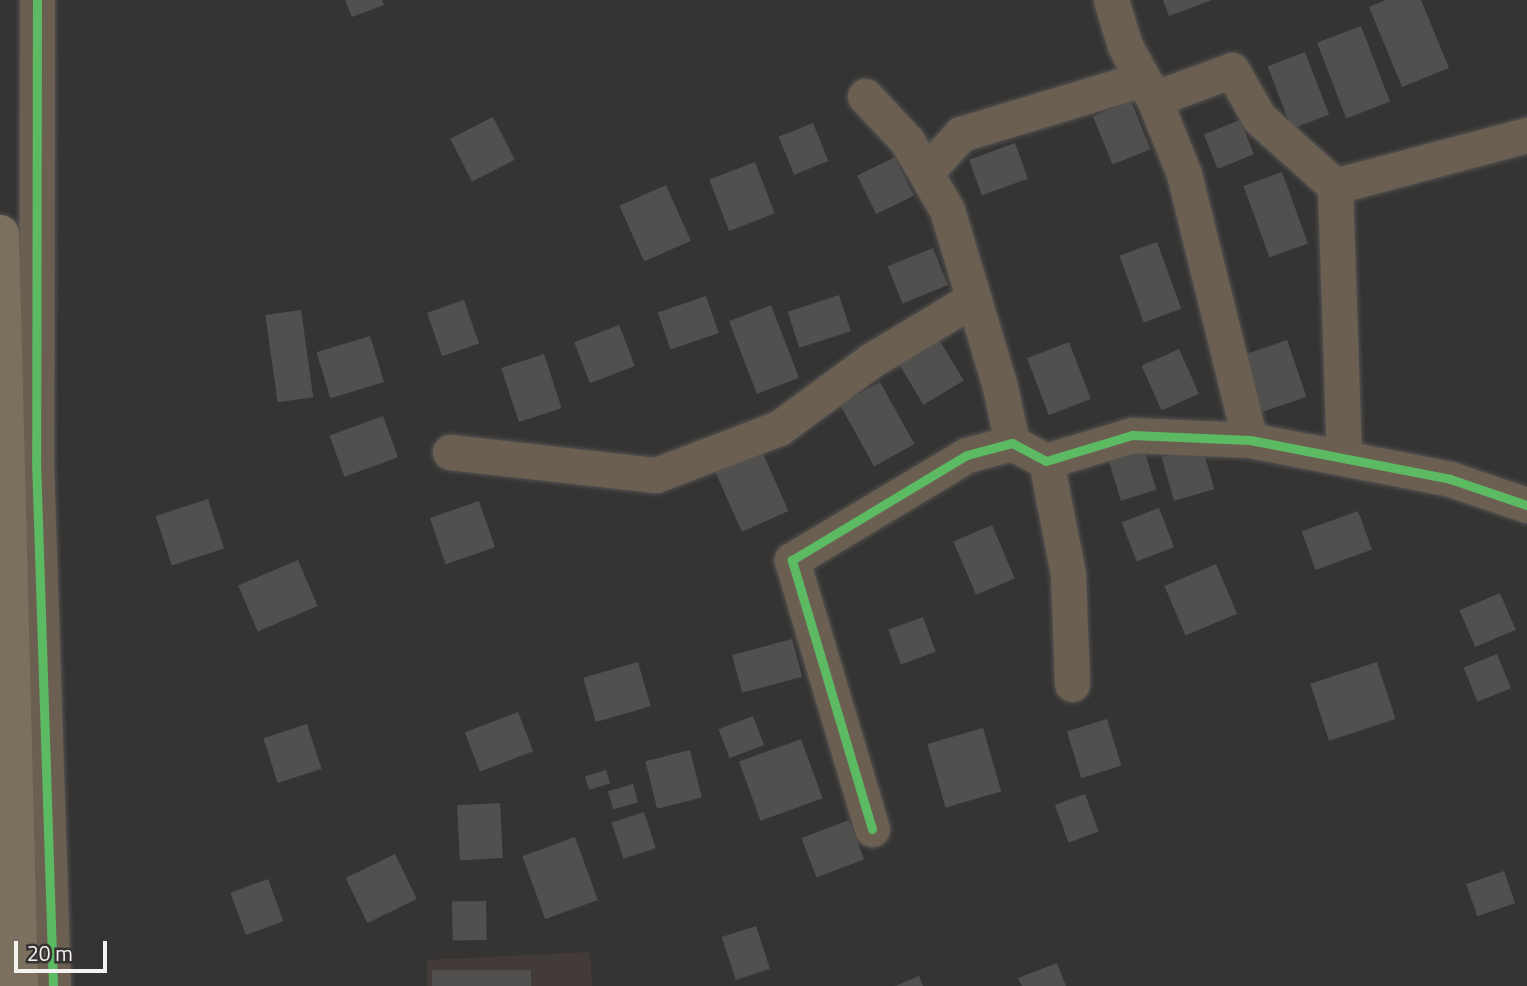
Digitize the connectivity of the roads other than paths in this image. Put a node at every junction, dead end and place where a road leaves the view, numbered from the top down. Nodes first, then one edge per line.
1 (37, 0) edge
2 (1111, 0) edge
3 (1148, 89) junction
4 (865, 96) dead end
5 (1527, 135) edge
6 (926, 172) junction
7 (1335, 186) junction
8 (0, 233) edge
9 (974, 299) junction
10 (1250, 440) junction
11 (1012, 443) junction
12 (450, 452) dead end
13 (1344, 458) junction
14 (1046, 461) junction
15 (1527, 505) edge
16 (1072, 684) dead end
17 (872, 830) dead end
18 (19, 986) edge
19 (53, 986) edge

1 - 19 street
2 - 3 street
3 - 6 street
3 - 7 street
3 - 10 street
4 - 6 street
5 - 7 street
6 - 9 street
7 - 13 street
8 - 18 highway
9 - 11 street
9 - 12 street
10 - 13 street
10 - 14 street
11 - 14 street
11 - 17 street
13 - 15 street
14 - 16 street

